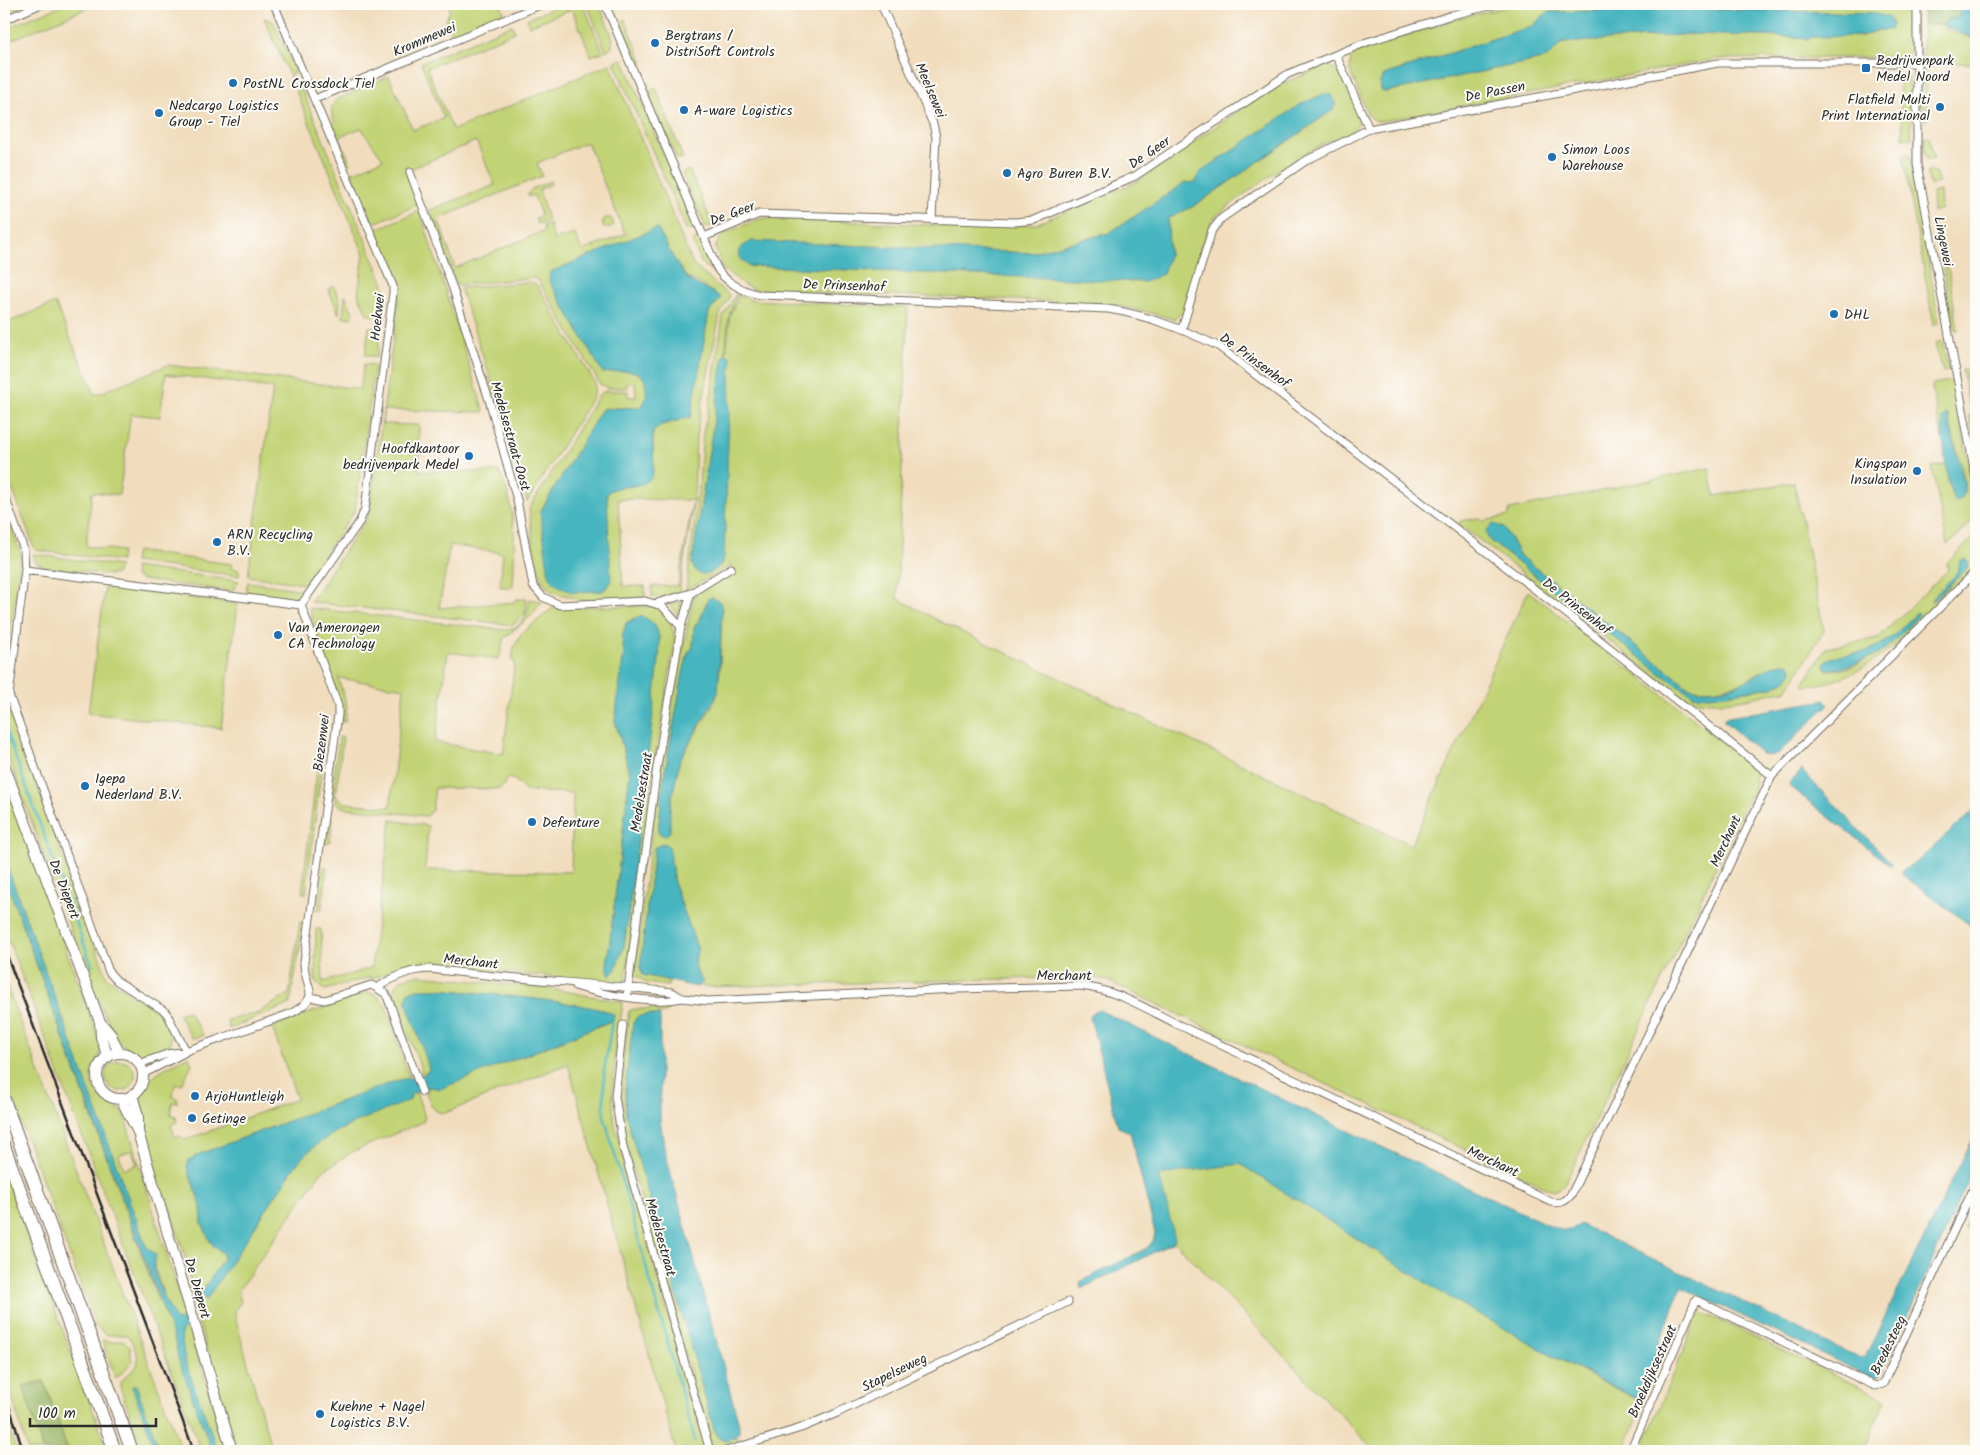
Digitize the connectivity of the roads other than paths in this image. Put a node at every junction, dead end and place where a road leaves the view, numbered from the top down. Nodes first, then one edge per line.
1 (42, 4) edge
2 (274, 4) edge
3 (542, 4) edge
4 (605, 4) edge
5 (881, 4) edge
6 (1497, 4) edge
7 (1917, 4) edge
8 (4, 20) edge
9 (1336, 54) junction
10 (1917, 63) junction
11 (315, 98) junction
12 (1369, 129) junction
13 (410, 172) dead end
14 (932, 220) junction
15 (704, 237) junction
16 (1182, 329) junction
17 (1976, 480) edge
18 (4, 494) edge
19 (731, 568) dead end
20 (25, 570) junction
21 (1976, 571) edge
22 (691, 593) junction
23 (657, 603) junction
24 (300, 605) junction
25 (681, 627) junction
26 (4, 765) edge
27 (1772, 776) junction
28 (568, 984) junction
29 (628, 987) junction
30 (377, 988) junction
31 (627, 996) junction
32 (310, 997) junction
33 (682, 998) junction
34 (623, 1025) dead end
35 (186, 1052) junction
36 (113, 1055) junction
37 (139, 1064) junction
38 (143, 1074) junction
39 (422, 1092) dead end
40 (132, 1095) junction
41 (121, 1099) junction
42 (4, 1100) edge
43 (138, 1132) junction
44 (4, 1146) edge
45 (1976, 1183) edge
46 (1696, 1300) joint
47 (1068, 1302) dead end
48 (116, 1451) edge
49 (132, 1451) edge
50 (232, 1451) edge
51 (710, 1451) edge
52 (726, 1451) edge
53 (1630, 1451) edge

1 - 8 street
2 - 11 street, Hoekwei
3 - 11 street, Krommewei
4 - 15 street, De Prinsenhof
5 - 14 street, Meelsewei
6 - 9 street, De Geer
7 - 10 street, Lingewei
9 - 12 street
9 - 14 street, De Geer
10 - 12 street, De Passen
10 - 17 street, Lingewei
11 - 24 street, Hoekwei
12 - 16 street, De Passen
13 - 23 street, Medelsestraat-Oost
14 - 15 street, De Geer
15 - 16 street, De Prinsenhof
16 - 27 street, De Prinsenhof
18 - 20 street
19 - 22 street
20 - 24 street
20 - 35 street
21 - 27 street, Merchant
22 - 23 street, Medelsestraat-Oost
22 - 25 street, Medelsestraat
23 - 25 street
24 - 32 street, Biezenwei
25 - 29 street, Medelsestraat
26 - 36 main road, De Diepert
27 - 33 street, Merchant
28 - 29 street, Merchant
28 - 30 street, Merchant
28 - 31 street, Merchant
29 - 31 street, Medelsestraat
29 - 33 street, Merchant
30 - 32 street, Merchant
30 - 39 street
31 - 33 street, Merchant
32 - 35 street
34 - 51 street, Medelsestraat
35 - 37 street
35 - 38 street
36 - 37 main road
36 - 41 main road
37 - 38 main road
38 - 40 main road
40 - 41 main road
40 - 43 main road, De Diepert
41 - 43 main road, De Diepert
42 - 49 highway
43 - 50 main road, De Diepert
44 - 48 highway
45 - 46 street, Bredesteeg
46 - 53 street, Broekdijksestraat
47 - 52 street, Stapelseweg

